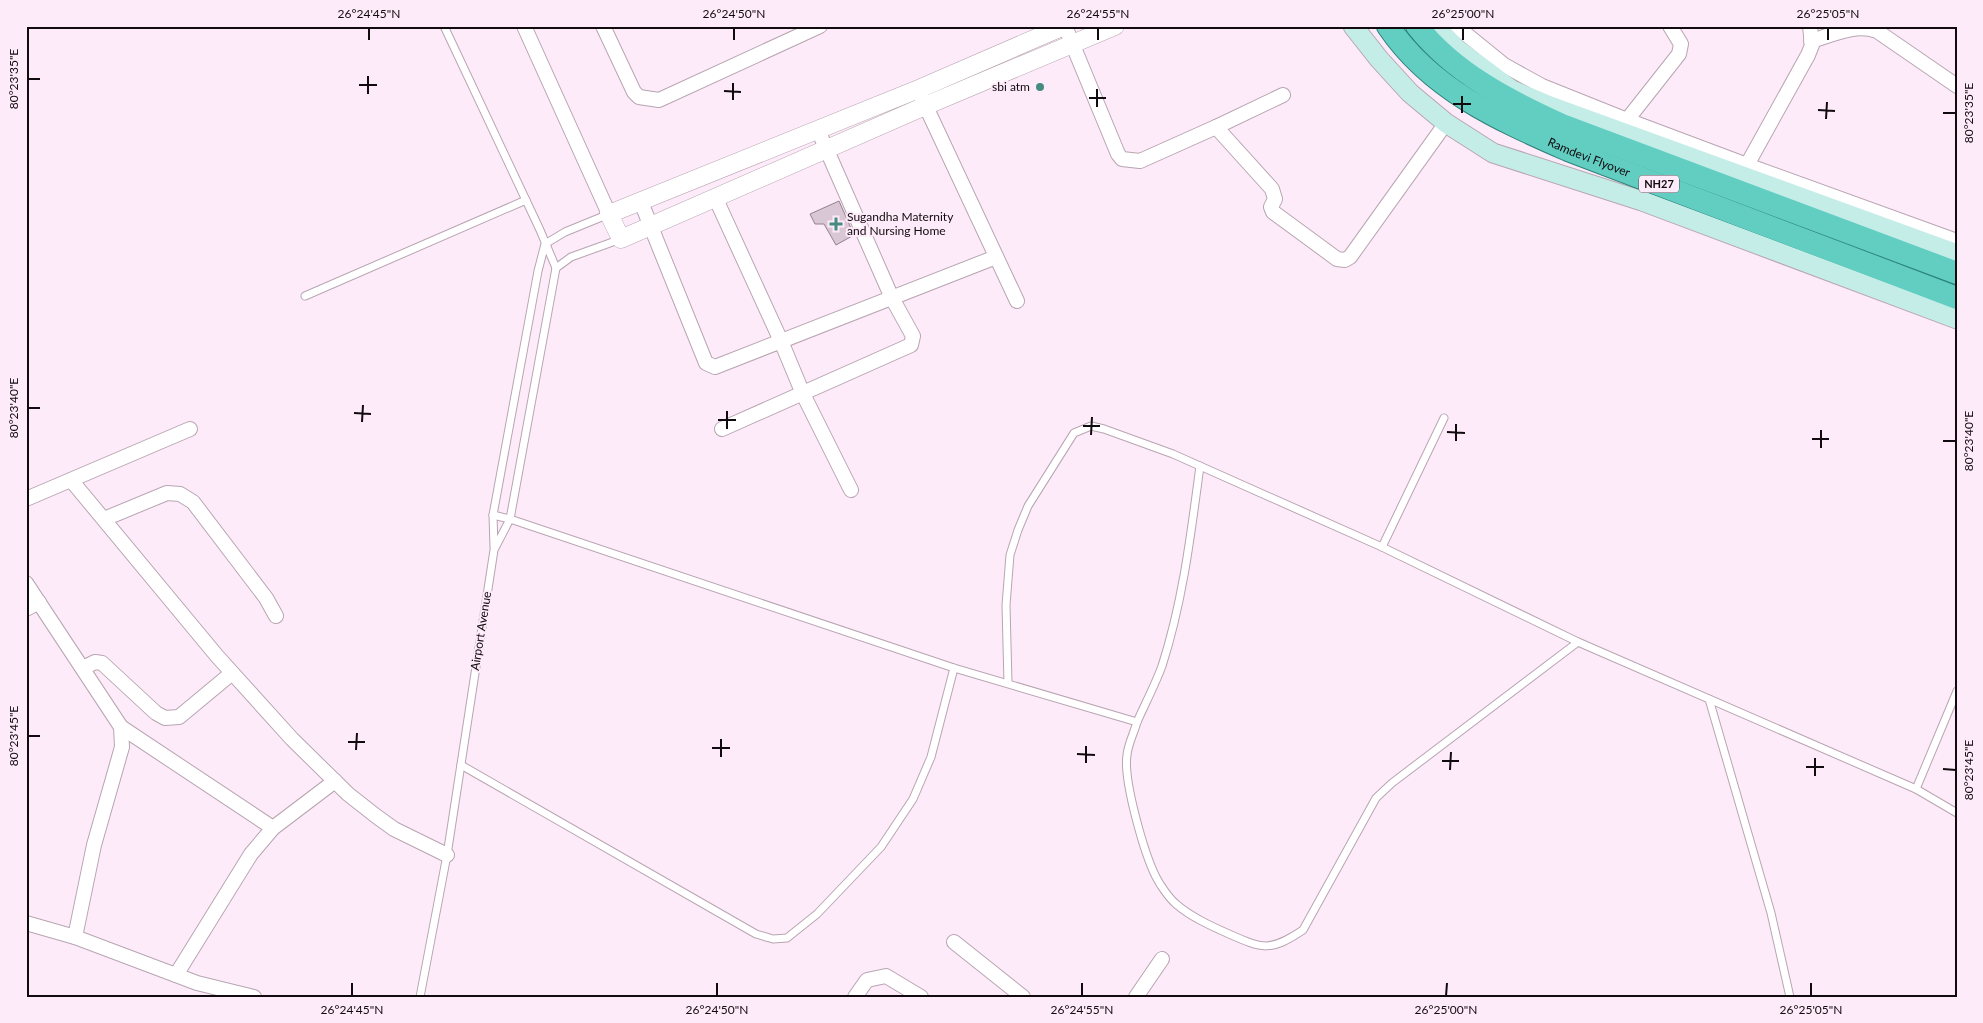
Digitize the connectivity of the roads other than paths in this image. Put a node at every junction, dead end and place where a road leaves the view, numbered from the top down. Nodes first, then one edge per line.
1 (444, 26) edge
2 (524, 26) edge
3 (603, 26) edge
4 (820, 26) edge
5 (1065, 26) edge
6 (1115, 26) edge
7 (1353, 26) edge
8 (1388, 26) edge
9 (1417, 26) edge
10 (1435, 26) edge
11 (1456, 26) edge
12 (1670, 26) edge
13 (1810, 26) edge
14 (1812, 42) junction
15 (1072, 44) junction
16 (1017, 46) junction
17 (1024, 64) junction
18 (1957, 86) edge
19 (918, 89) junction
20 (1283, 95) dead end
21 (926, 106) junction
22 (1627, 120) junction
23 (1446, 123) junction
24 (1216, 127) junction
25 (818, 130) junction
26 (828, 149) junction
27 (1747, 165) junction
28 (715, 197) junction
29 (526, 200) junction
30 (641, 202) junction
31 (609, 214) junction
32 (650, 226) junction
33 (621, 239) junction
34 (1957, 241) edge
35 (545, 244) junction
36 (1957, 254) edge
37 (996, 257) junction
38 (556, 268) junction
39 (1957, 273) edge
40 (305, 296) dead end
41 (892, 298) junction
42 (1957, 298) edge
43 (1017, 301) dead end
44 (1957, 319) edge
45 (781, 341) junction
46 (802, 394) junction
47 (1444, 418) dead end
48 (190, 428) dead end
49 (722, 429) dead end
50 (1200, 466) junction
51 (70, 480) junction
52 (851, 490) dead end
53 (26, 499) edge
54 (493, 515) junction
55 (104, 519) junction
56 (510, 519) junction
57 (1382, 546) junction
58 (494, 550) junction
59 (26, 583) edge
60 (39, 602) junction
61 (26, 609) edge
62 (276, 616) dead end
63 (1578, 642) junction
64 (83, 668) junction
65 (954, 668) junction
66 (232, 673) junction
67 (1008, 683) junction
68 (1957, 691) edge
69 (1709, 699) junction
70 (1137, 722) junction
71 (121, 727) junction
72 (461, 764) junction
73 (335, 781) junction
74 (1916, 789) junction
75 (1957, 813) edge
76 (273, 828) junction
77 (447, 855) junction
78 (26, 923) edge
79 (75, 937) junction
80 (954, 942) dead end
81 (1162, 959) dead end
82 (176, 975) junction
83 (254, 997) edge
84 (420, 997) edge
85 (855, 997) edge
86 (921, 997) edge
87 (1023, 997) edge
88 (1136, 997) edge
89 (1790, 997) edge

1 - 29 lane
2 - 31 street
3 - 4 street
5 - 15 street
5 - 16 street
6 - 15 street
7 - 23 main road
8 - 42 highway, Ramdevi Flyover / NH27
9 - 39 highway, Ramdevi Flyover / NH27
10 - 36 main road
11 - 22 street
12 - 22 street
13 - 14 street
14 - 18 street
14 - 27 street
15 - 17 street
15 - 24 street
16 - 17 street
16 - 19 street
17 - 21 street
19 - 21 street
19 - 25 street
20 - 24 street
21 - 26 street
21 - 37 street
22 - 27 street
23 - 24 street
23 - 44 main road
25 - 26 street
25 - 30 street
26 - 28 street
26 - 41 street
27 - 34 street
28 - 32 street
28 - 45 street
29 - 35 lane
29 - 40 lane
30 - 31 street
30 - 32 street
31 - 33 street
31 - 35 lane
32 - 33 street
32 - 45 street
33 - 38 lane
35 - 38 lane
35 - 54 lane
37 - 41 street
37 - 43 street
38 - 56 lane, Airport Avenue
41 - 45 street
41 - 46 street
45 - 46 street
46 - 49 street
46 - 52 street
47 - 57 lane
48 - 51 street
50 - 57 lane
50 - 67 lane
50 - 70 lane
51 - 53 street
51 - 55 street
54 - 56 lane
54 - 58 lane
55 - 62 street
55 - 66 street
56 - 58 lane, Airport Avenue
56 - 65 lane
57 - 63 lane
58 - 72 lane, Airport Avenue
59 - 60 street
60 - 61 street
60 - 64 street
63 - 69 lane
63 - 70 lane
64 - 66 street
64 - 71 street
65 - 67 lane
65 - 72 lane
66 - 73 street
67 - 70 lane
68 - 74 lane
69 - 74 lane
69 - 89 lane
71 - 76 street
71 - 79 street
72 - 77 lane, Airport Avenue
73 - 76 street
73 - 77 street
74 - 75 lane
76 - 82 street
77 - 84 lane, Airport Avenue
78 - 79 street
79 - 82 street
80 - 87 street
81 - 88 street
82 - 83 street
85 - 86 street

